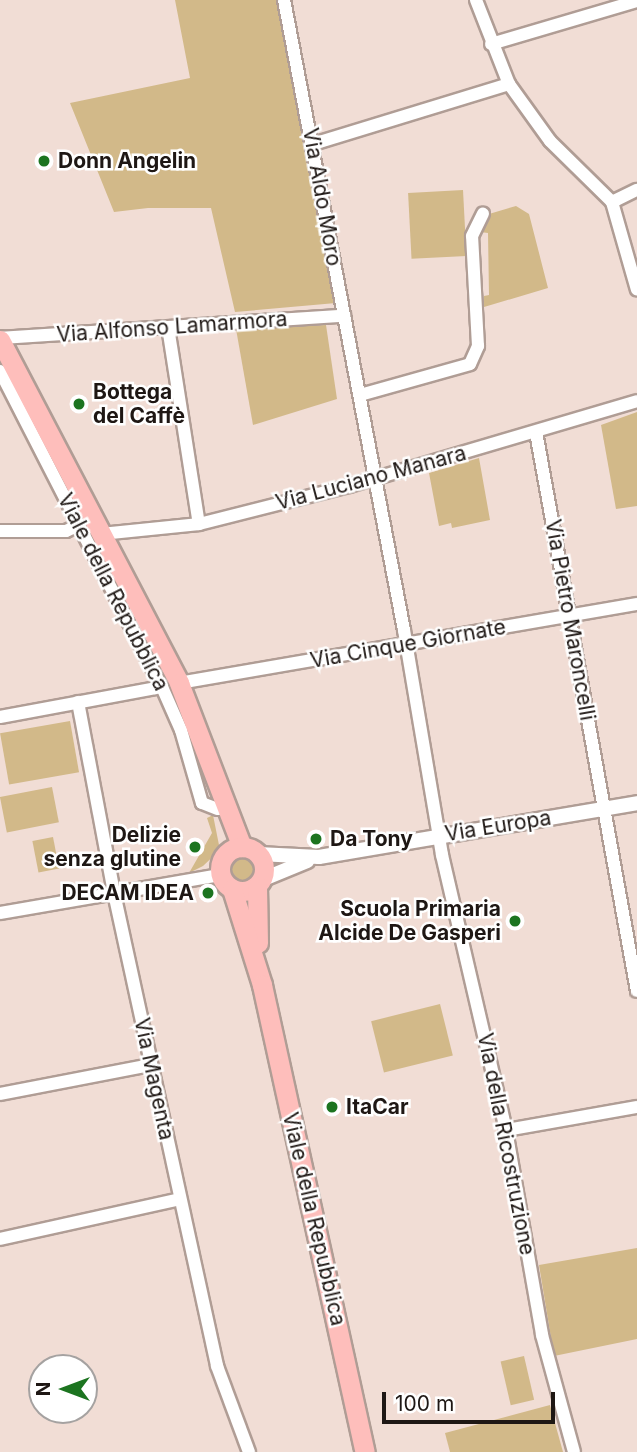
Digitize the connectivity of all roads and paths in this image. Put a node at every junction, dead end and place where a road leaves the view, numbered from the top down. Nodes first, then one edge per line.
1 (284, 0) edge
2 (476, 0) edge
3 (637, 1) edge
4 (491, 44) junction
5 (509, 84) junction
6 (313, 145) junction
7 (637, 190) edge
8 (612, 202) junction
9 (482, 213) dead end
10 (637, 290) edge
11 (344, 316) junction
12 (168, 327) junction
13 (0, 339) edge
14 (0, 372) edge
15 (360, 395) junction
16 (637, 401) edge
17 (536, 432) junction
18 (375, 478) junction
19 (199, 524) junction
20 (79, 526) junction
21 (0, 531) edge
22 (101, 534) junction
23 (637, 604) edge
24 (568, 616) junction
25 (406, 644) junction
26 (171, 685) junction
27 (78, 702) junction
28 (0, 717) edge
29 (198, 732) junction
30 (637, 803) edge
31 (604, 808) junction
32 (218, 809) junction
33 (438, 836) junction
34 (242, 851) junction
35 (319, 857) junction
36 (226, 882) junction
37 (259, 883) junction
38 (114, 893) junction
39 (0, 913) edge
40 (262, 985) junction
41 (637, 991) edge
42 (150, 1065) junction
43 (0, 1094) edge
44 (637, 1107) edge
45 (506, 1130) junction
46 (180, 1199) junction
47 (0, 1238) edge
48 (248, 1452) edge
49 (365, 1452) edge
50 (574, 1452) edge

1 - 6 street, Via Aldo Moro
2 - 4 street
3 - 4 street
4 - 5 street
5 - 6 street
5 - 8 street
6 - 11 street, Via Aldo Moro
7 - 8 street
8 - 10 street
9 - 15 street
11 - 12 street, Via Alfonso Lamarmora
11 - 15 street, Via Aldo Moro
12 - 13 street, Via Alfonso Lamarmora
12 - 19 street
13 - 22 main road, Viale della Repubblica
14 - 20 street, Viale della Repubblica
15 - 18 street, Via Aldo Moro
16 - 17 street, Via Luciano Manara
17 - 18 street, Via Luciano Manara
17 - 24 street, Via Pietro Maroncelli
18 - 19 street, Via Luciano Manara
18 - 25 street, Via Aldo Moro
19 - 22 street, Via Luciano Manara
20 - 21 street
20 - 26 street, Viale della Repubblica
22 - 26 main road, Viale della Repubblica
23 - 24 street, Via Cinque Giornate
24 - 25 street, Via Cinque Giornate
24 - 31 street, Via Pietro Maroncelli
25 - 26 street, Via Cinque Giornate
25 - 33 street, Via della Ricostruzione
26 - 27 street, Via Cinque Giornate
26 - 29 main road, Viale della Repubblica
26 - 32 street, Viale della Repubblica
27 - 28 street, Via Cinque Giornate
27 - 38 street, Via Magenta
29 - 32 main road, Viale della Repubblica
29 - 34 main road, Viale della Repubblica
30 - 31 street, Via Europa
31 - 33 street, Via Europa
31 - 41 street, Via Pietro Maroncelli
32 - 34 main road, Viale della Repubblica
33 - 35 street, Via Europa
33 - 45 street, Via della Ricostruzione
34 - 35 street, Via Europa
34 - 36 main road
34 - 37 main road
35 - 37 street, Via Europa
36 - 37 main road
36 - 38 street
36 - 40 main road, Viale della Repubblica
37 - 40 main road, Viale della Repubblica
38 - 39 street
38 - 42 street, Via Magenta
40 - 49 main road, Viale della Repubblica
42 - 43 street
42 - 46 street, Via Magenta
44 - 45 street
45 - 50 street, Via della Ricostruzione
46 - 47 street
46 - 48 street, Via Magenta

